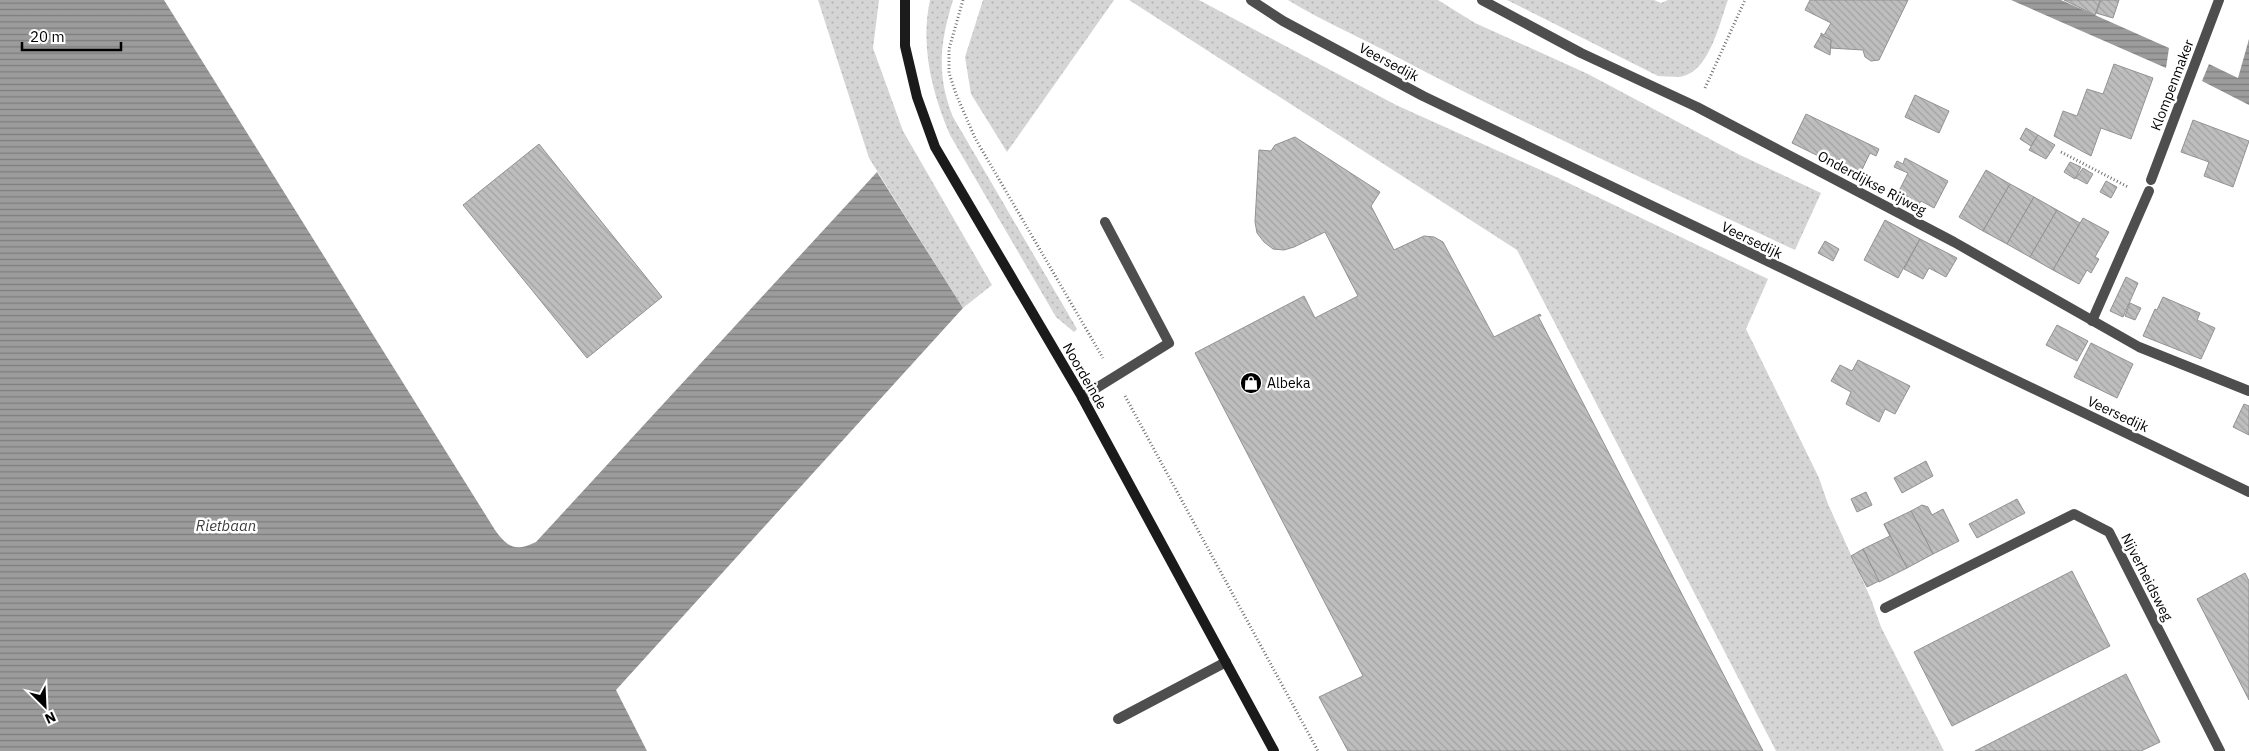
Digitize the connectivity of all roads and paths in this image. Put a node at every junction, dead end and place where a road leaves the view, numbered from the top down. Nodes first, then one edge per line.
1 (1251, 0) edge
2 (1482, 0) edge
3 (1745, 0) edge
4 (2219, 0) edge
5 (907, 2) edge
6 (1697, 107) junction
7 (2061, 152) dead end
8 (2151, 180) dead end
9 (2147, 194) joint
10 (1105, 222) dead end
11 (2092, 321) junction
12 (2249, 391) edge
13 (1082, 397) junction
14 (2249, 492) edge
15 (1885, 608) dead end
16 (1226, 662) junction
17 (1118, 719) dead end
18 (1274, 751) edge
19 (2220, 751) edge

1 - 14 street, Veersedijk
2 - 6 street, Onderdijkse Rijweg
3 - 6 path
4 - 8 street, Klompenmaker
5 - 13 main road, Noordeinde
6 - 11 street, Onderdijkse Rijweg
7 - 9 path
9 - 11 street
10 - 13 street
11 - 12 street, Onderdijkse Rijweg
13 - 16 main road, Noordeinde
15 - 19 street, Nijverheidsweg
16 - 17 street
16 - 18 main road, Noordeinde

